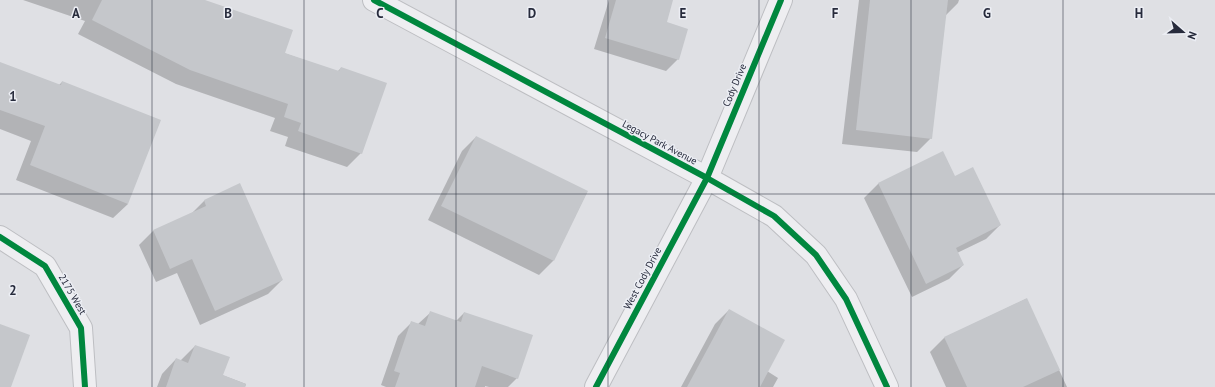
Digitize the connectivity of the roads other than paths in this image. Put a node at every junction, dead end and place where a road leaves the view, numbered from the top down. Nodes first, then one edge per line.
1 (374, 0) edge
2 (781, 0) edge
3 (706, 178) junction
4 (0, 237) edge
5 (85, 387) edge
6 (596, 387) edge
7 (887, 387) edge

1 - 3 street, Legacy Park Avenue
2 - 3 street, Cody Drive
3 - 6 street, West Cody Drive
3 - 7 street, Legacy Park Avenue
4 - 5 street, 2175 West

